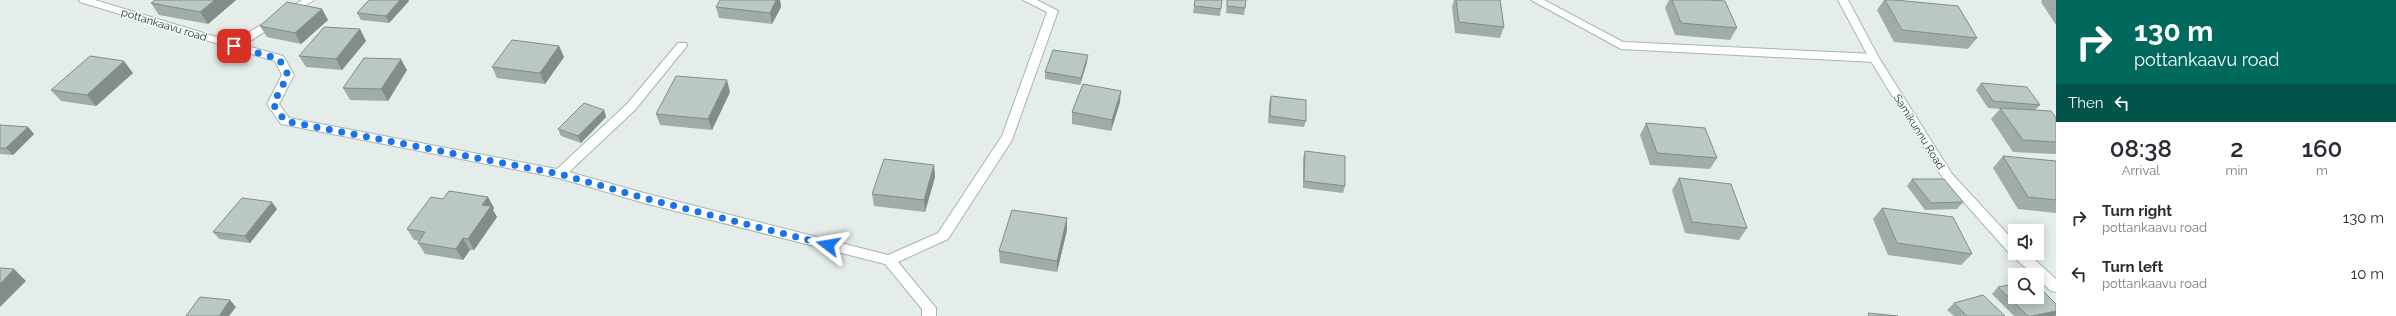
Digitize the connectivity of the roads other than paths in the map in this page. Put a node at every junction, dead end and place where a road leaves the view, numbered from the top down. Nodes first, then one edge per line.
1 (84, 0) edge
2 (309, 0) edge
3 (1028, 0) edge
4 (1536, 0) edge
5 (1843, 0) edge
6 (682, 45) dead end
7 (234, 46) junction
8 (1874, 58) junction
9 (560, 174) junction
10 (2008, 242) edge
11 (889, 260) junction
12 (2026, 260) edge
13 (2056, 287) edge
14 (929, 312) edge

1 - 7 street, pottankaavu road
2 - 7 street
3 - 11 street
4 - 8 street
5 - 8 street, Samikunnu Road
6 - 9 street
7 - 9 street, pottankaavu road
8 - 10 street, Samikunnu Road
9 - 11 street, pottankaavu road
11 - 14 street
12 - 13 street

